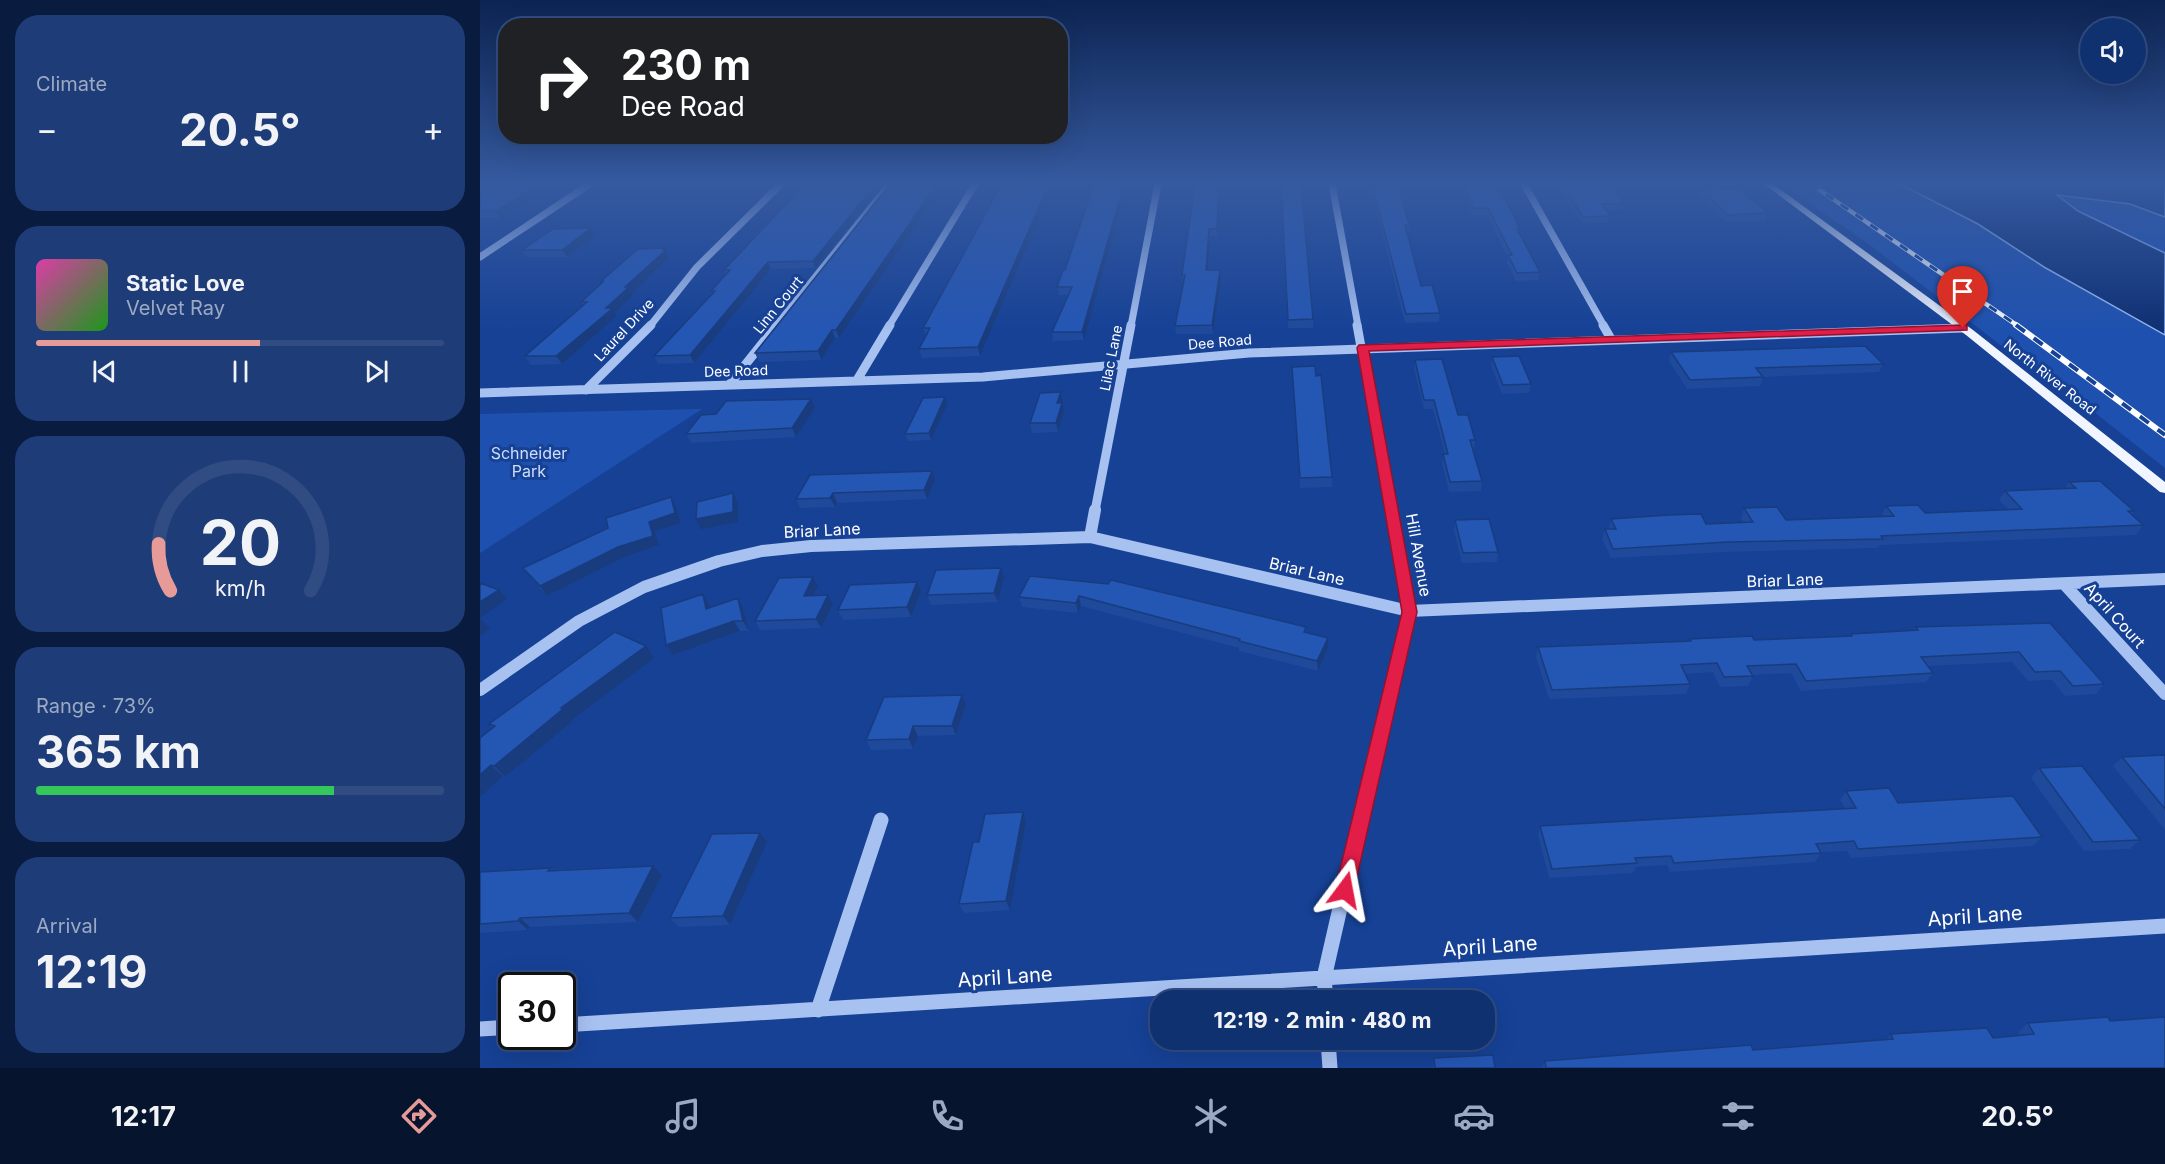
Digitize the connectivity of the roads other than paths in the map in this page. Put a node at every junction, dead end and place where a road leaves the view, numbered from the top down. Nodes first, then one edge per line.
1 (514, 234) edge
2 (731, 234) edge
3 (850, 234) edge
4 (945, 234) edge
5 (1149, 234) edge
6 (1341, 234) edge
7 (1552, 234) edge
8 (1838, 234) edge
9 (480, 256) edge
10 (1963, 328) junction
11 (1611, 339) junction
12 (1363, 348) junction
13 (1124, 365) junction
14 (857, 380) junction
15 (729, 385) junction
16 (586, 390) junction
17 (480, 393) edge
18 (2165, 489) edge
19 (1090, 537) junction
20 (2165, 579) edge
21 (2065, 585) junction
22 (1409, 612) junction
23 (480, 690) edge
24 (2165, 694) edge
25 (881, 820) dead end
26 (2165, 926) edge
27 (1324, 978) junction
28 (1325, 990) edge
29 (818, 1010) junction
30 (576, 1023) edge
31 (498, 1028) edge
32 (480, 1029) edge
33 (1329, 1050) edge
34 (1330, 1068) edge

1 - 9 street
2 - 16 street, Laurel Drive
3 - 15 street, Linn Court
4 - 14 street
5 - 13 street, Lilac Lane
6 - 12 street, Hill Avenue
7 - 11 street
8 - 10 main road, North River Road
10 - 11 street, Dee Road
10 - 18 main road, North River Road
11 - 12 street, Dee Road
12 - 13 street, Dee Road
12 - 22 street, Hill Avenue
13 - 14 street, Dee Road
13 - 19 street, Lilac Lane
14 - 15 street, Dee Road
15 - 16 street, Dee Road
16 - 17 street, Dee Road
19 - 22 street, Briar Lane
19 - 23 street, Briar Lane
20 - 21 street, Briar Lane
21 - 22 street, Briar Lane
21 - 24 street, April Court
22 - 27 street, Hill Avenue
25 - 29 street
26 - 27 street, April Lane
27 - 28 street, Hill Avenue
27 - 29 street, April Lane
29 - 30 street, April Lane
31 - 32 street
33 - 34 street

